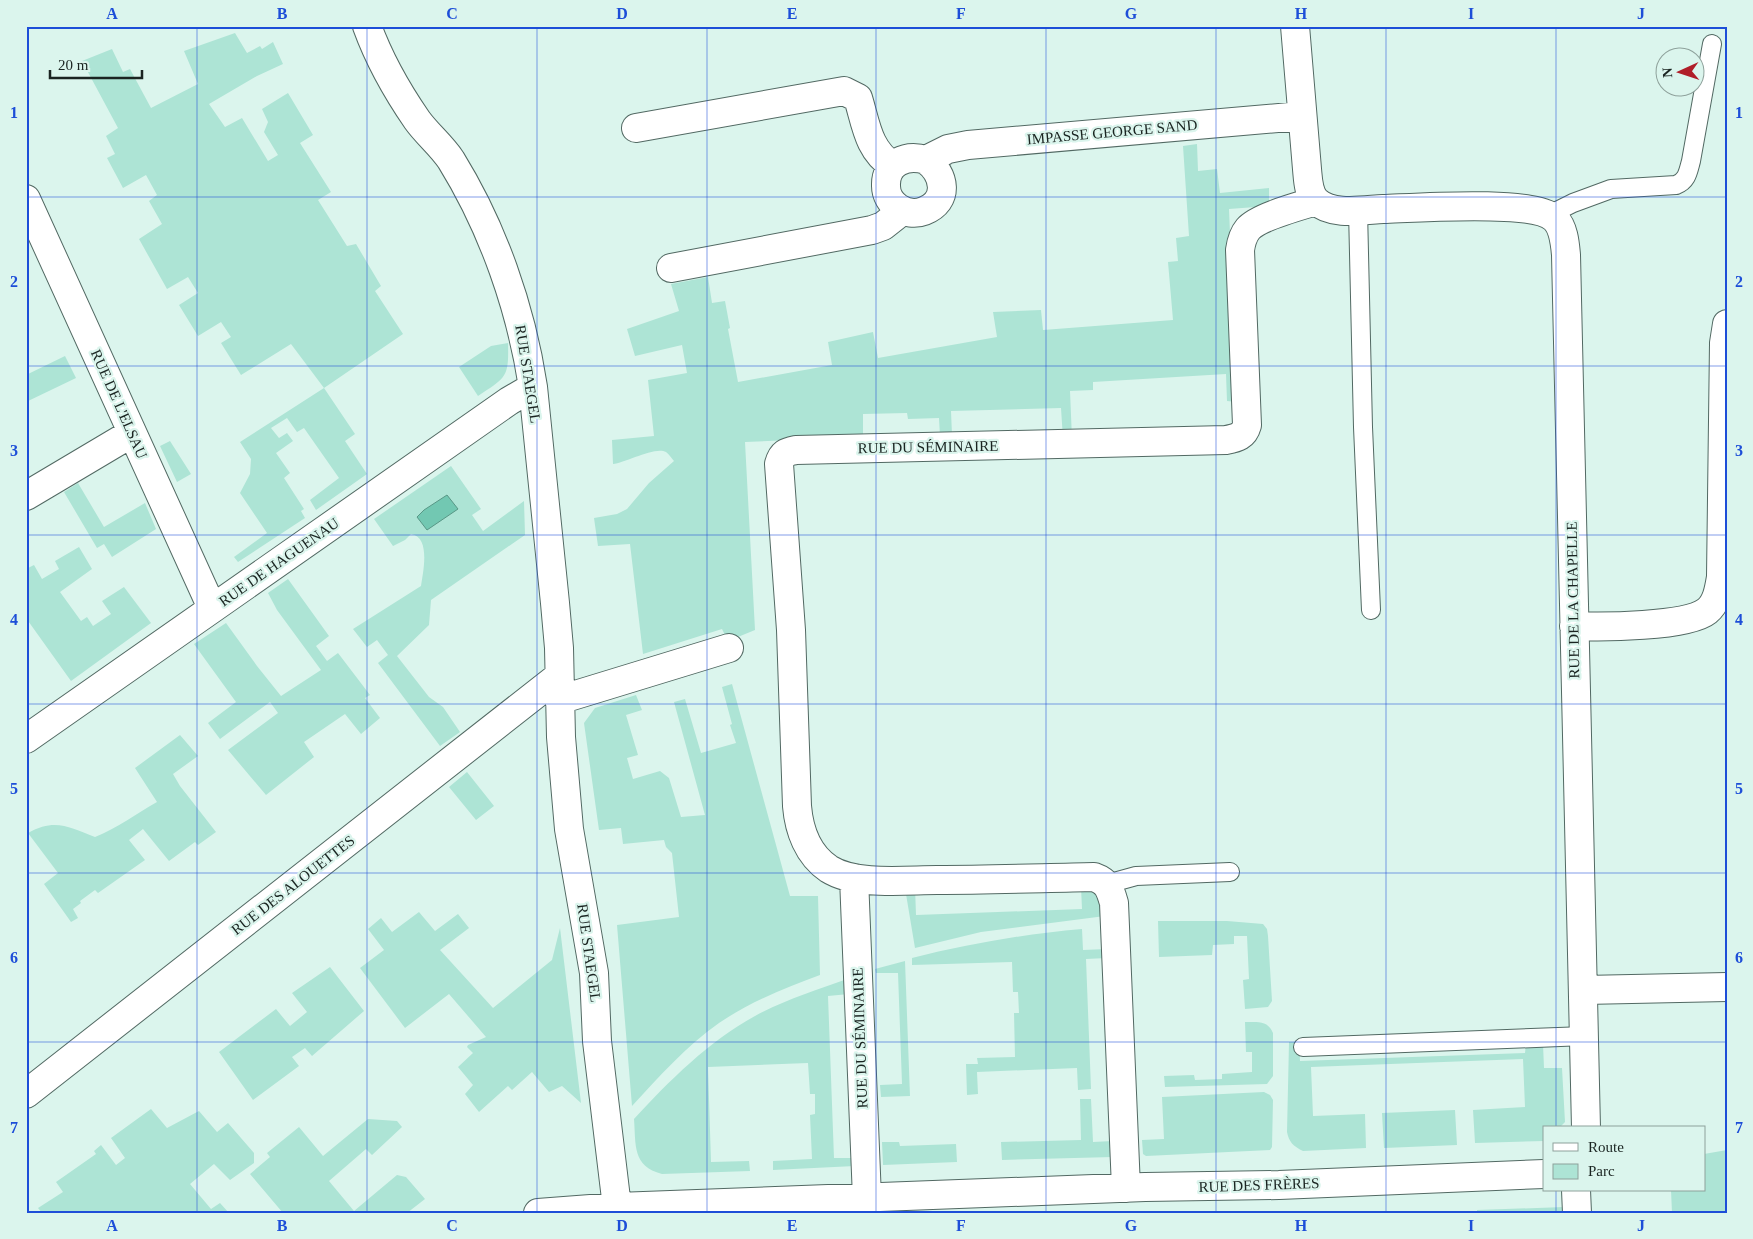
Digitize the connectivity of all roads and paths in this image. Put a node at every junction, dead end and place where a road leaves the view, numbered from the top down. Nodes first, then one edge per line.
1 (367, 26) edge
2 (1295, 26) edge
3 (1712, 44) dead end
4 (1301, 116) junction
5 (636, 128) dead end
6 (926, 160) junction
7 (893, 166) junction
8 (26, 199) edge
9 (1316, 201) junction
10 (1358, 210) junction
11 (902, 211) junction
12 (1549, 215) junction
13 (671, 268) dead end
14 (1727, 324) edge
15 (533, 387) junction
16 (132, 433) junction
17 (26, 496) edge
18 (212, 608) junction
19 (1371, 610) dead end
20 (1574, 626) junction
21 (729, 648) dead end
22 (559, 688) junction
23 (26, 739) edge
24 (1230, 872) dead end
25 (854, 878) junction
26 (1107, 884) junction
27 (1727, 987) edge
28 (1584, 990) junction
29 (1585, 1036) junction
30 (1303, 1047) dead end
31 (26, 1094) edge
32 (1586, 1126) edge
33 (1543, 1174) edge
34 (1126, 1188) junction
35 (1576, 1192) edge
36 (868, 1198) junction
37 (975, 1203) edge
38 (617, 1207) junction
39 (538, 1213) edge
40 (1577, 1213) edge

1 - 15 street, RUE STAEGEL
2 - 4 street
3 - 12 lane
4 - 6 street, IMPASSE GEORGE SAND
4 - 9 street
5 - 7 street
6 - 7 street, IMPASSE GEORGE SAND
6 - 11 street
7 - 11 street
8 - 16 street, RUE DE L'ELSAU
9 - 10 street
9 - 25 street, RUE DU SÉMINAIRE
10 - 12 street
10 - 19 lane
11 - 13 street
12 - 20 street, RUE DE LA CHAPELLE
14 - 20 street
15 - 18 street, RUE DE HAGUENAU
15 - 22 street, RUE STAEGEL
16 - 17 street
16 - 18 street, RUE DE L'ELSAU
18 - 23 street, RUE DE HAGUENAU
20 - 28 street, RUE DE LA CHAPELLE
21 - 22 street
22 - 31 street, RUE DES ALOUETTES
22 - 38 street, RUE STAEGEL
24 - 26 lane
25 - 26 street, RUE DU SÉMINAIRE
25 - 36 street, RUE DU SÉMINAIRE
26 - 34 street
27 - 28 street
28 - 29 street, RUE DE LA CHAPELLE
29 - 30 lane
29 - 32 street, RUE DE LA CHAPELLE
33 - 34 street, RUE DES FRÈRES
34 - 37 street, RUE DES FRÈRES
35 - 40 street
36 - 37 street, RUE DES FRÈRES
36 - 38 street, RUE DES FRÈRES
38 - 39 street, RUE DES FRÈRES

